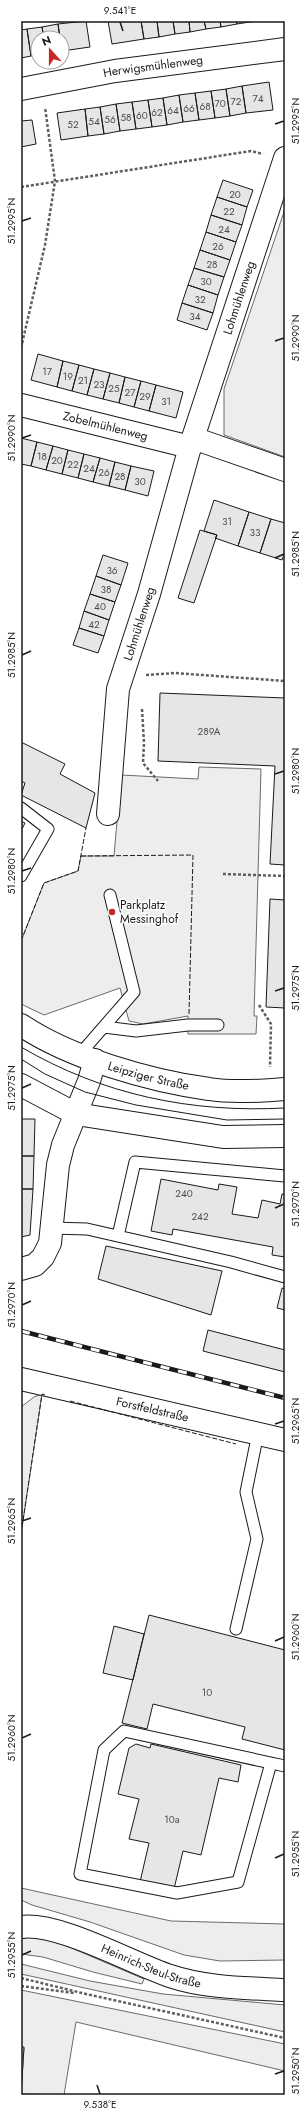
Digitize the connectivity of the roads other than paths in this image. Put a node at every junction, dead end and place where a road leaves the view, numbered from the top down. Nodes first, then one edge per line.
1 (285, 49) edge
2 (31, 87) edge
3 (285, 159) edge
4 (21, 405) edge
5 (192, 443) junction
6 (285, 470) edge
7 (21, 808) edge
8 (108, 814) dead end
9 (21, 876) edge
10 (110, 895) dead end
11 (21, 1025) edge
12 (218, 1025) dead end
13 (104, 1027) junction
14 (88, 1057) junction
15 (21, 1085) edge
16 (285, 1089) edge
17 (76, 1114) junction
18 (285, 1136) edge
19 (285, 1176) edge
20 (51, 1228) junction
21 (118, 1236) junction
22 (21, 1270) edge
23 (285, 1277) edge
24 (21, 1379) edge
25 (258, 1433) junction
26 (285, 1440) edge
27 (236, 1629) dead end
28 (271, 1763) junction
29 (285, 1766) edge
30 (21, 1927) edge
31 (285, 1990) edge

1 - 2 street, Herwigsmühlenweg
3 - 5 street, Lohmühlenweg
4 - 5 street, Zobelmühlenweg
5 - 6 street
5 - 8 street, Lohmühlenweg
7 - 9 lane
10 - 13 lane
11 - 14 street, Leipziger Straße
12 - 13 lane
13 - 14 lane
14 - 16 street, Leipziger Straße
14 - 17 street
15 - 17 street
17 - 18 street
17 - 20 street
19 - 21 lane
20 - 21 lane
20 - 22 street
21 - 23 lane
24 - 25 street, Forstfeldstraße
25 - 26 street, Forstfeldstraße
25 - 27 lane
28 - 28 lane
28 - 29 lane
30 - 31 street, Heinrich-Steul-Straße

